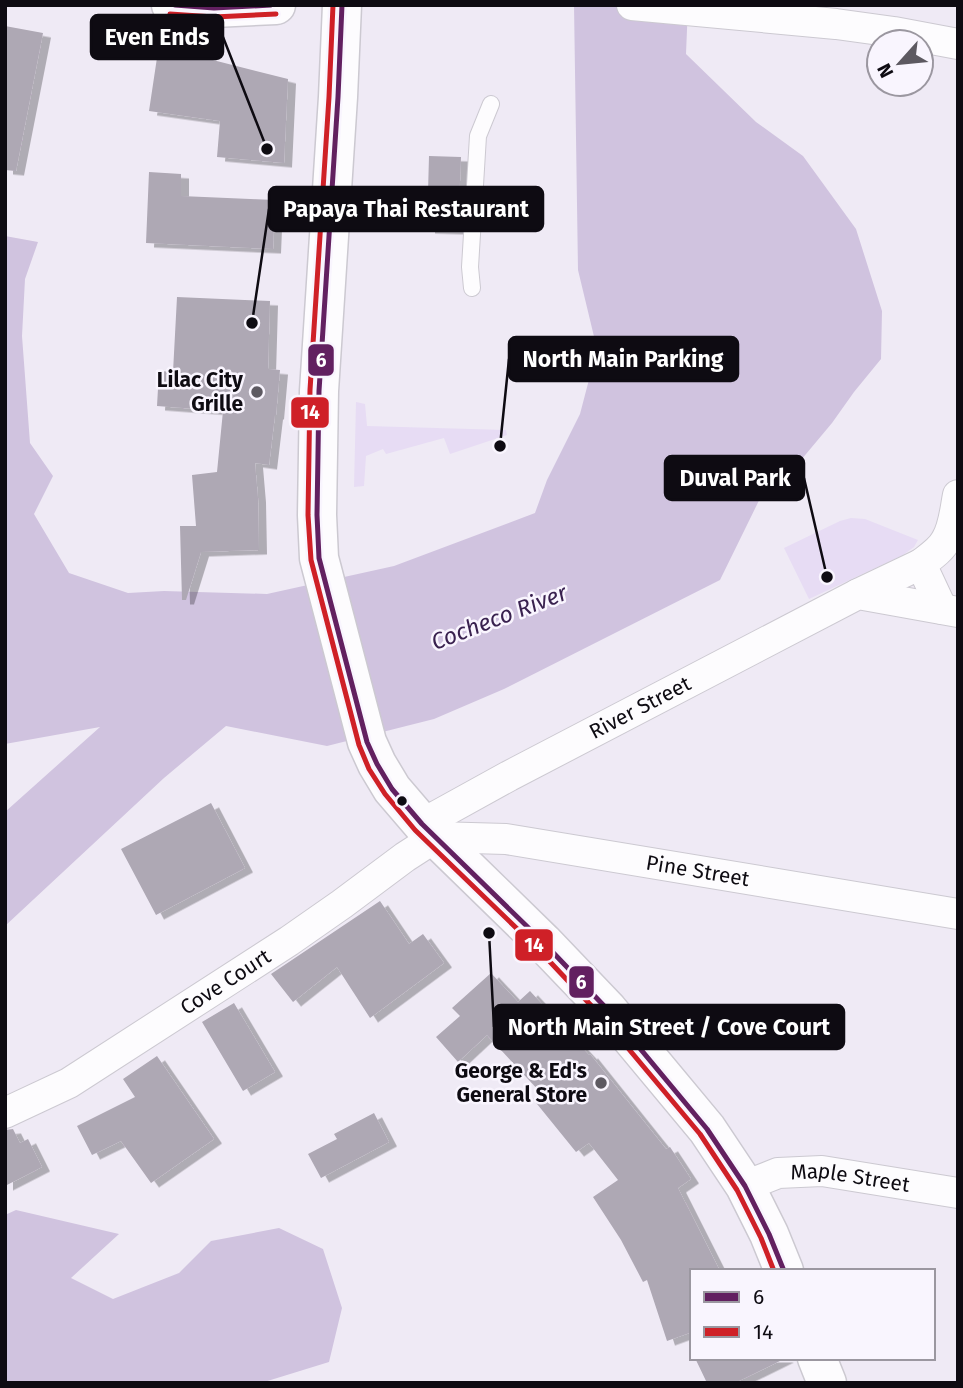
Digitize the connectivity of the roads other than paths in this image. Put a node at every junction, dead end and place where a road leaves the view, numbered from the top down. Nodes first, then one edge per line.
1 (171, 5) edge
2 (276, 5) edge
3 (342, 5) edge
4 (632, 5) edge
5 (958, 44) edge
6 (491, 104) dead end
7 (472, 288) dead end
8 (958, 495) edge
9 (921, 564) junction
10 (858, 594) junction
11 (950, 610) edge
12 (429, 831) junction
13 (958, 914) edge
14 (5, 1113) edge
15 (745, 1186) junction
16 (958, 1193) edge
17 (783, 1269) edge
18 (818, 1360) edge
19 (827, 1383) edge

1 - 2 main road
3 - 12 main road
4 - 5 street
6 - 7 lane
8 - 9 street, River Street
9 - 10 street, River Street
9 - 11 street
10 - 11 street
10 - 12 street, River Street
12 - 13 street, Pine Street
12 - 14 street, Cove Court
12 - 15 main road
15 - 16 street, Maple Street
15 - 17 main road
18 - 19 main road

